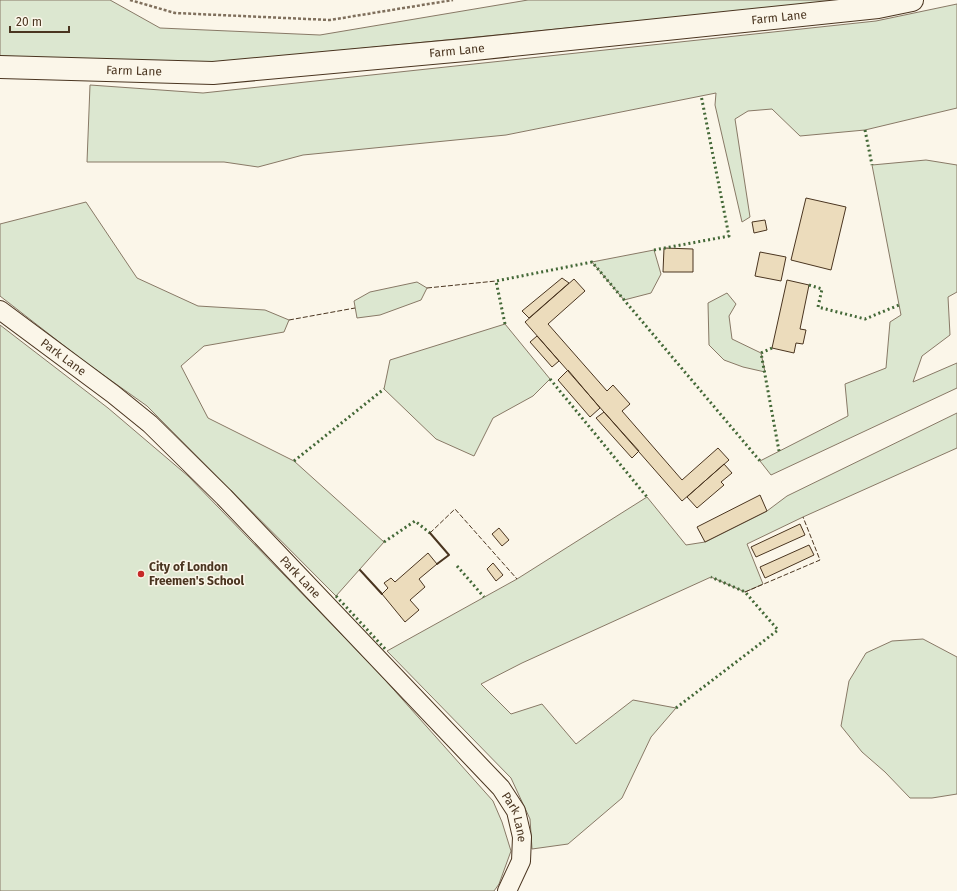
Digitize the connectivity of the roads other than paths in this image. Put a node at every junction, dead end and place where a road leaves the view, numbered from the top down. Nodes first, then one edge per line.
1 (912, 0) edge
2 (0, 67) edge
3 (0, 310) edge
4 (507, 891) edge

1 - 2 street, Farm Lane
3 - 4 street, Park Lane

